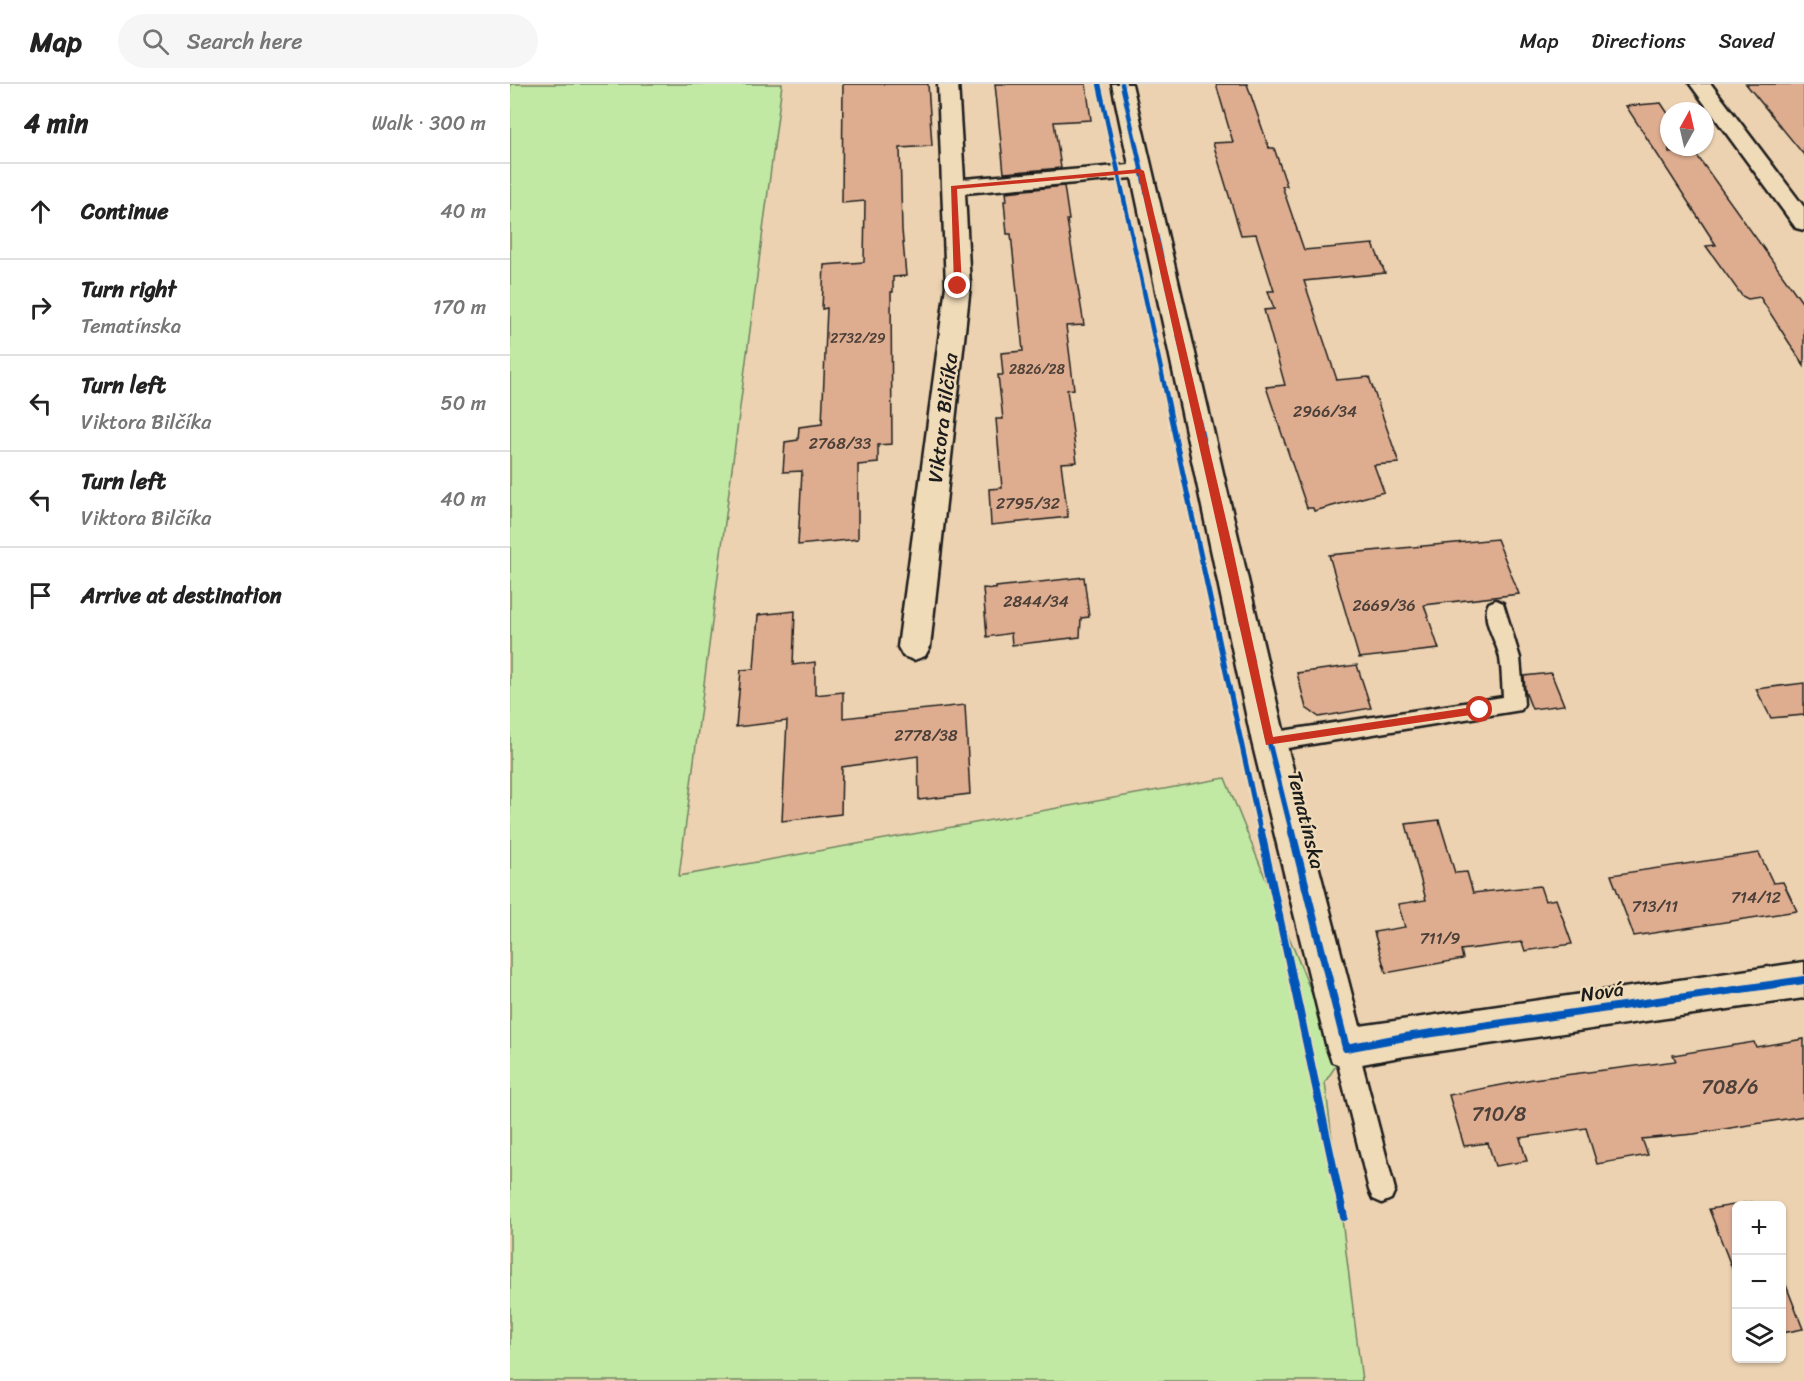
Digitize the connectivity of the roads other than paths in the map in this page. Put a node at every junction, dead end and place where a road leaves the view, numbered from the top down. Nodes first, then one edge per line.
1 (948, 84) edge
2 (1122, 84) edge
3 (1700, 84) edge
4 (1140, 171) junction
5 (953, 188) junction
6 (1804, 223) edge
7 (1496, 608) dead end
8 (914, 647) dead end
9 (1269, 742) junction
10 (1804, 980) edge
11 (1346, 1048) junction
12 (1382, 1190) dead end

1 - 5 street, Viktora Bilčíka
2 - 4 street, Tematínska
3 - 6 street
4 - 5 street
4 - 9 street, Tematínska
5 - 8 street, Viktora Bilčíka
7 - 9 lane
9 - 11 street, Tematínska
10 - 11 street, Nová
11 - 12 lane

